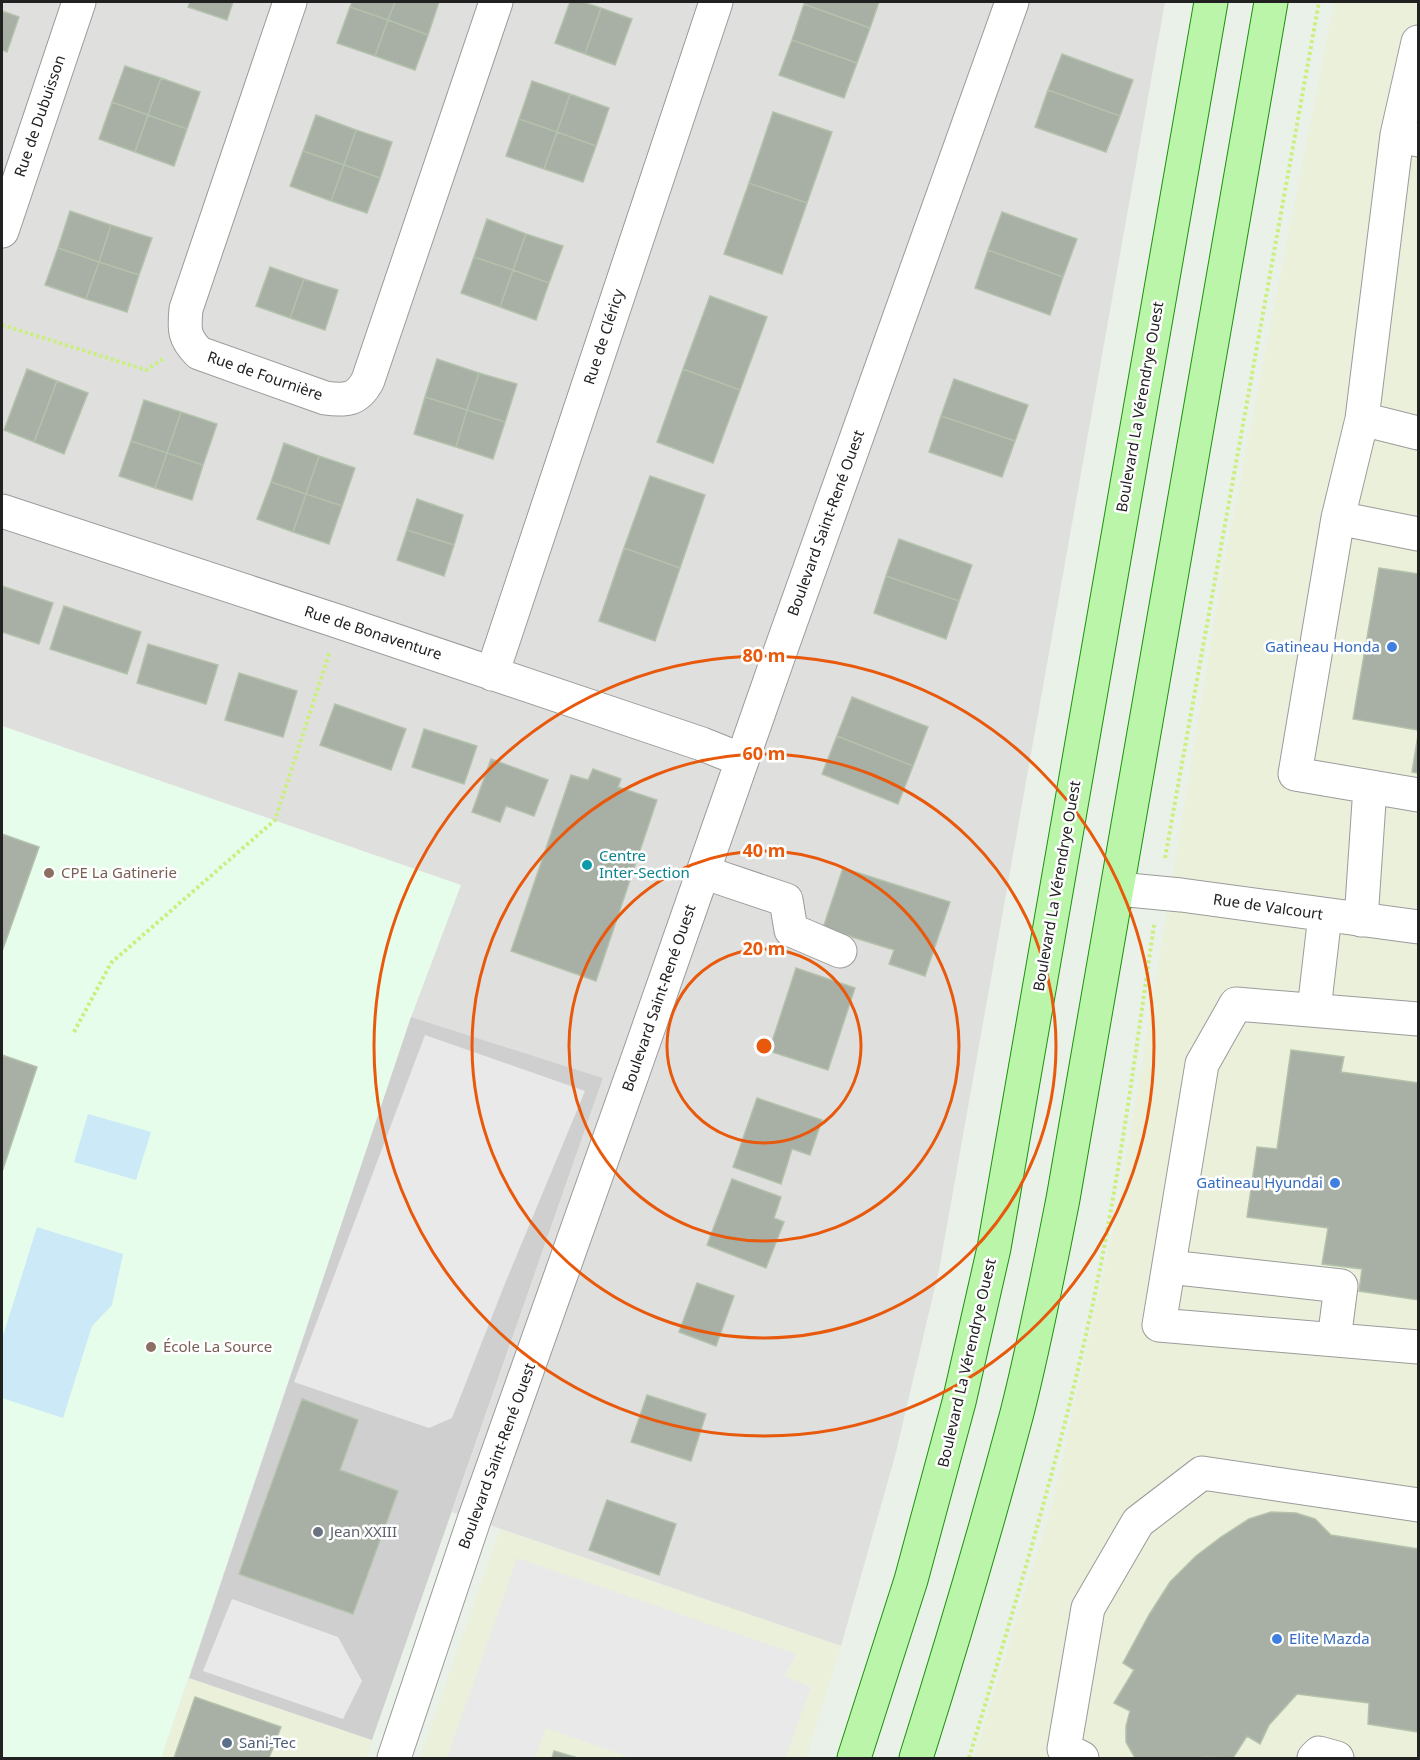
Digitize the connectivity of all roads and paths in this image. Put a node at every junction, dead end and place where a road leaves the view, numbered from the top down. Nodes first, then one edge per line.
1 (79, 2) edge
2 (290, 2) edge
3 (496, 2) edge
4 (716, 2) edge
5 (1012, 2) edge
6 (1211, 2) edge
7 (1271, 2) edge
8 (1319, 2) edge
9 (1419, 42) edge
10 (1408, 137) edge
11 (2, 231) edge
12 (2, 326) edge
13 (188, 343) junction
14 (1362, 420) junction
15 (1419, 433) edge
16 (2, 512) edge
17 (1338, 518) junction
18 (1419, 534) edge
19 (340, 622) junction
20 (492, 674) junction
21 (742, 760) junction
22 (1370, 787) junction
23 (1419, 795) edge
24 (1165, 858) dead end
25 (703, 872) junction
26 (1118, 889) junction
27 (1325, 915) junction
28 (1361, 920) junction
29 (1154, 922) dead end
30 (1419, 927) edge
31 (840, 951) dead end
32 (1314, 1010) junction
33 (1419, 1019) edge
34 (74, 1032) dead end
35 (1169, 1267) junction
36 (1334, 1340) junction
37 (1419, 1347) edge
38 (1419, 1505) edge
39 (1069, 1755) edge
40 (394, 1758) edge
41 (854, 1758) edge
42 (916, 1758) edge
43 (969, 1758) edge
44 (1314, 1758) edge
45 (1337, 1758) edge

1 - 11 street, Rue de Dubuisson
2 - 13 street
3 - 13 street, Rue de Fournière
4 - 20 street, Rue de Cléricy
5 - 21 street, Boulevard Saint-René Ouest
6 - 41 main road, Boulevard La Vérendrye Ouest
7 - 26 main road
8 - 24 path
9 - 10 street
10 - 14 street
12 - 13 path
14 - 15 street
14 - 17 street
16 - 19 street, Rue de Bonaventure
17 - 18 street
17 - 22 street
19 - 20 street, Rue de Bonaventure
19 - 34 path
20 - 21 street, Rue de Bonaventure
21 - 25 street, Boulevard Saint-René Ouest
22 - 23 street
22 - 28 street
25 - 31 street
25 - 40 street, Boulevard Saint-René Ouest
26 - 27 street, Rue de Valcourt
26 - 42 main road
27 - 28 street, Rue de Valcourt
27 - 32 street
28 - 30 street, Rue de Valcourt
29 - 43 path
32 - 33 street
32 - 35 street
35 - 36 street
35 - 36 street
36 - 37 street
38 - 39 street
44 - 45 street

